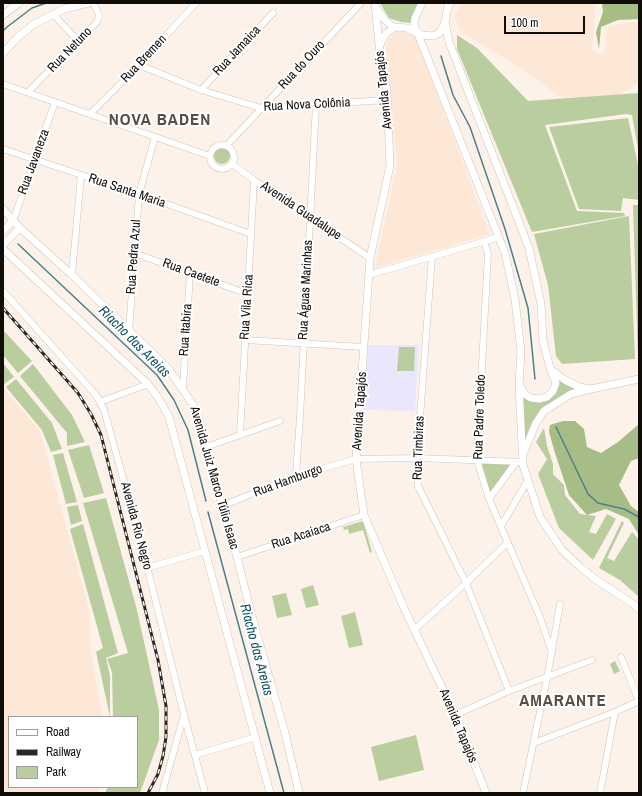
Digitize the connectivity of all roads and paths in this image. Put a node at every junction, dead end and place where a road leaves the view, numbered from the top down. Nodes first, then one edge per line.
1 (18, 3) edge
2 (89, 3) edge
3 (93, 3) edge
4 (196, 3) edge
5 (361, 3) edge
6 (422, 3) edge
7 (450, 3) edge
8 (375, 4) edge
9 (273, 13) dead end
10 (53, 14) junction
11 (3, 15) edge
12 (445, 22) junction
13 (395, 27) junction
14 (418, 33) junction
15 (78, 41) junction
16 (3, 53) edge
17 (380, 54) junction
18 (139, 65) junction
19 (3, 84) edge
20 (201, 90) junction
21 (28, 92) junction
22 (387, 100) junction
23 (55, 102) junction
24 (316, 104) junction
25 (261, 108) junction
26 (90, 114) junction
27 (155, 137) junction
28 (227, 145) junction
29 (3, 149) edge
30 (210, 156) junction
31 (34, 160) junction
32 (232, 164) junction
33 (81, 175) junction
34 (254, 180) junction
35 (139, 194) junction
36 (3, 209) edge
37 (310, 218) junction
38 (13, 221) junction
39 (20, 228) junction
40 (3, 231) edge
41 (251, 234) junction
42 (499, 237) junction
43 (484, 242) junction
44 (3, 245) edge
45 (3, 249) edge
46 (134, 253) junction
47 (432, 256) junction
48 (370, 258) junction
49 (190, 273) junction
50 (72, 275) junction
51 (369, 275) junction
52 (3, 290) edge
53 (248, 294) junction
54 (129, 331) junction
55 (245, 340) junction
56 (304, 344) junction
57 (364, 347) junction
58 (550, 368) junction
59 (639, 378) edge
60 (148, 384) junction
61 (519, 385) junction
62 (183, 388) junction
63 (591, 389) junction
64 (100, 402) junction
65 (280, 421) dead end
66 (240, 435) junction
67 (206, 447) junction
68 (523, 454) junction
69 (356, 458) junction
70 (417, 458) junction
71 (477, 460) junction
72 (519, 462) junction
73 (296, 476) junction
74 (528, 480) junction
75 (489, 499) junction
76 (222, 506) junction
77 (364, 515) junction
78 (501, 526) junction
79 (507, 543) junction
80 (205, 551) junction
81 (237, 557) junction
82 (147, 568) junction
83 (466, 583) junction
84 (560, 604) dead end
85 (639, 609) edge
86 (415, 629) junction
87 (552, 652) junction
88 (621, 657) dead end
89 (592, 660) dead end
90 (547, 678) junction
91 (509, 691) junction
92 (639, 701) edge
93 (615, 712) junction
94 (184, 715) junction
95 (455, 715) junction
96 (256, 737) junction
97 (534, 743) junction
98 (196, 755) junction
99 (162, 793) edge
100 (206, 793) edge
101 (270, 793) edge
102 (299, 793) edge
103 (486, 793) edge
104 (523, 793) edge
105 (600, 793) edge

1 - 11 main road
2 - 10 main road
3 - 15 street, Rua Netuno
4 - 18 street, Rua Bremen
5 - 25 street, Rua do Ouro
6 - 14 main road
7 - 12 main road
8 - 13 main road
8 - 17 main road, Avenida Tapajós
9 - 20 street, Rua Jamaica
10 - 15 street
10 - 16 main road
12 - 14 main road
12 - 58 main road
13 - 14 main road
13 - 17 main road
14 - 42 main road
15 - 21 street, Rua Netuno
17 - 22 main road, Avenida Tapajós
18 - 20 street, Rua Nova Colônia
18 - 26 street, Rua Bremen
19 - 21 street
20 - 25 street, Rua Nova Colônia
21 - 23 street
22 - 24 street, Rua Nova Colônia
22 - 48 main road, Avenida Tapajós
23 - 26 street
23 - 31 street, Rua Javaneza
24 - 25 street, Rua Nova Colônia
24 - 37 street, Rua Águas Marinhas
25 - 28 street, Rua do Ouro
26 - 27 street
27 - 30 street
27 - 35 street, Rua Pedra Azul
28 - 30 street
28 - 32 street
29 - 31 street, Rua Santa Maria
30 - 32 street
31 - 33 street, Rua Santa Maria
31 - 38 street, Rua Javaneza
32 - 34 street, Avenida Guadalupe
33 - 35 street, Rua Santa Maria
33 - 50 street
34 - 37 street, Avenida Guadalupe
34 - 41 street, Rua Vila Rica
35 - 41 street, Rua Santa Maria
35 - 46 street, Rua Pedra Azul
36 - 38 main road, Avenida Juiz Marco Túlio Isaac
37 - 48 street, Avenida Guadalupe
37 - 56 street, Rua Águas Marinhas
38 - 39 main road, Avenida Juiz Marco Túlio Isaac
38 - 40 main road
39 - 44 main road
39 - 50 main road, Avenida Juiz Marco Túlio Isaac
41 - 53 street, Rua Vila Rica
42 - 43 street
42 - 61 main road
43 - 47 street
43 - 71 street, Rua Padre Toledo
45 - 60 main road, Avenida Juiz Marco Túlio Isaac
46 - 49 street, Rua Caetete
46 - 54 street, Rua Pedra Azul
47 - 51 street
47 - 70 street, Rua Timbiras
48 - 51 main road, Avenida Tapajós
49 - 53 street, Rua Caetete
49 - 62 street, Rua Itabira
50 - 54 main road, Avenida Juiz Marco Túlio Isaac
51 - 57 main road, Avenida Tapajós
52 - 64 street, Avenida Rio Negro
53 - 55 street, Rua Vila Rica
54 - 62 main road, Avenida Juiz Marco Túlio Isaac
55 - 56 street
55 - 66 street, Rua Vila Rica
56 - 57 street
56 - 73 street, Rua Águas Marinhas
57 - 69 main road, Avenida Tapajós
58 - 61 main road
58 - 63 main road
59 - 63 main road
60 - 64 street
60 - 80 main road, Avenida Juiz Marco Túlio Isaac
61 - 68 main road
62 - 67 main road, Avenida Juiz Marco Túlio Isaac
63 - 68 main road
64 - 82 street, Avenida Rio Negro
65 - 66 street
66 - 67 street
67 - 76 main road, Avenida Juiz Marco Túlio Isaac
68 - 72 main road
69 - 70 street, Rua Hamburgo
69 - 73 street, Rua Hamburgo
69 - 77 main road, Avenida Tapajós
70 - 71 street, Rua Hamburgo
70 - 83 street, Rua Timbiras
71 - 72 street, Rua Hamburgo
71 - 75 street, Rua Padre Toledo
72 - 74 main road
72 - 75 street
73 - 76 street, Rua Hamburgo
74 - 78 street
74 - 85 main road
75 - 78 street, Rua Padre Toledo
76 - 81 main road, Avenida Juiz Marco Túlio Isaac
77 - 81 street, Rua Acaiaca
77 - 86 main road, Avenida Tapajós
78 - 79 street, Rua Padre Toledo
79 - 83 street
79 - 87 street, Rua Padre Toledo
80 - 82 street
80 - 96 main road, Avenida Juiz Marco Túlio Isaac
81 - 102 main road, Avenida Juiz Marco Túlio Isaac
82 - 94 street, Avenida Rio Negro
83 - 86 street
83 - 91 street, Rua Timbiras
84 - 87 street
86 - 95 main road, Avenida Tapajós
87 - 90 street
88 - 92 street
89 - 90 street
90 - 91 street
90 - 97 street
91 - 95 street
92 - 93 street
93 - 97 street
93 - 105 street
94 - 98 street
94 - 99 street, Avenida Rio Negro
95 - 103 main road, Avenida Tapajós
96 - 98 street
96 - 101 main road, Avenida Juiz Marco Túlio Isaac
97 - 104 street
98 - 100 street

